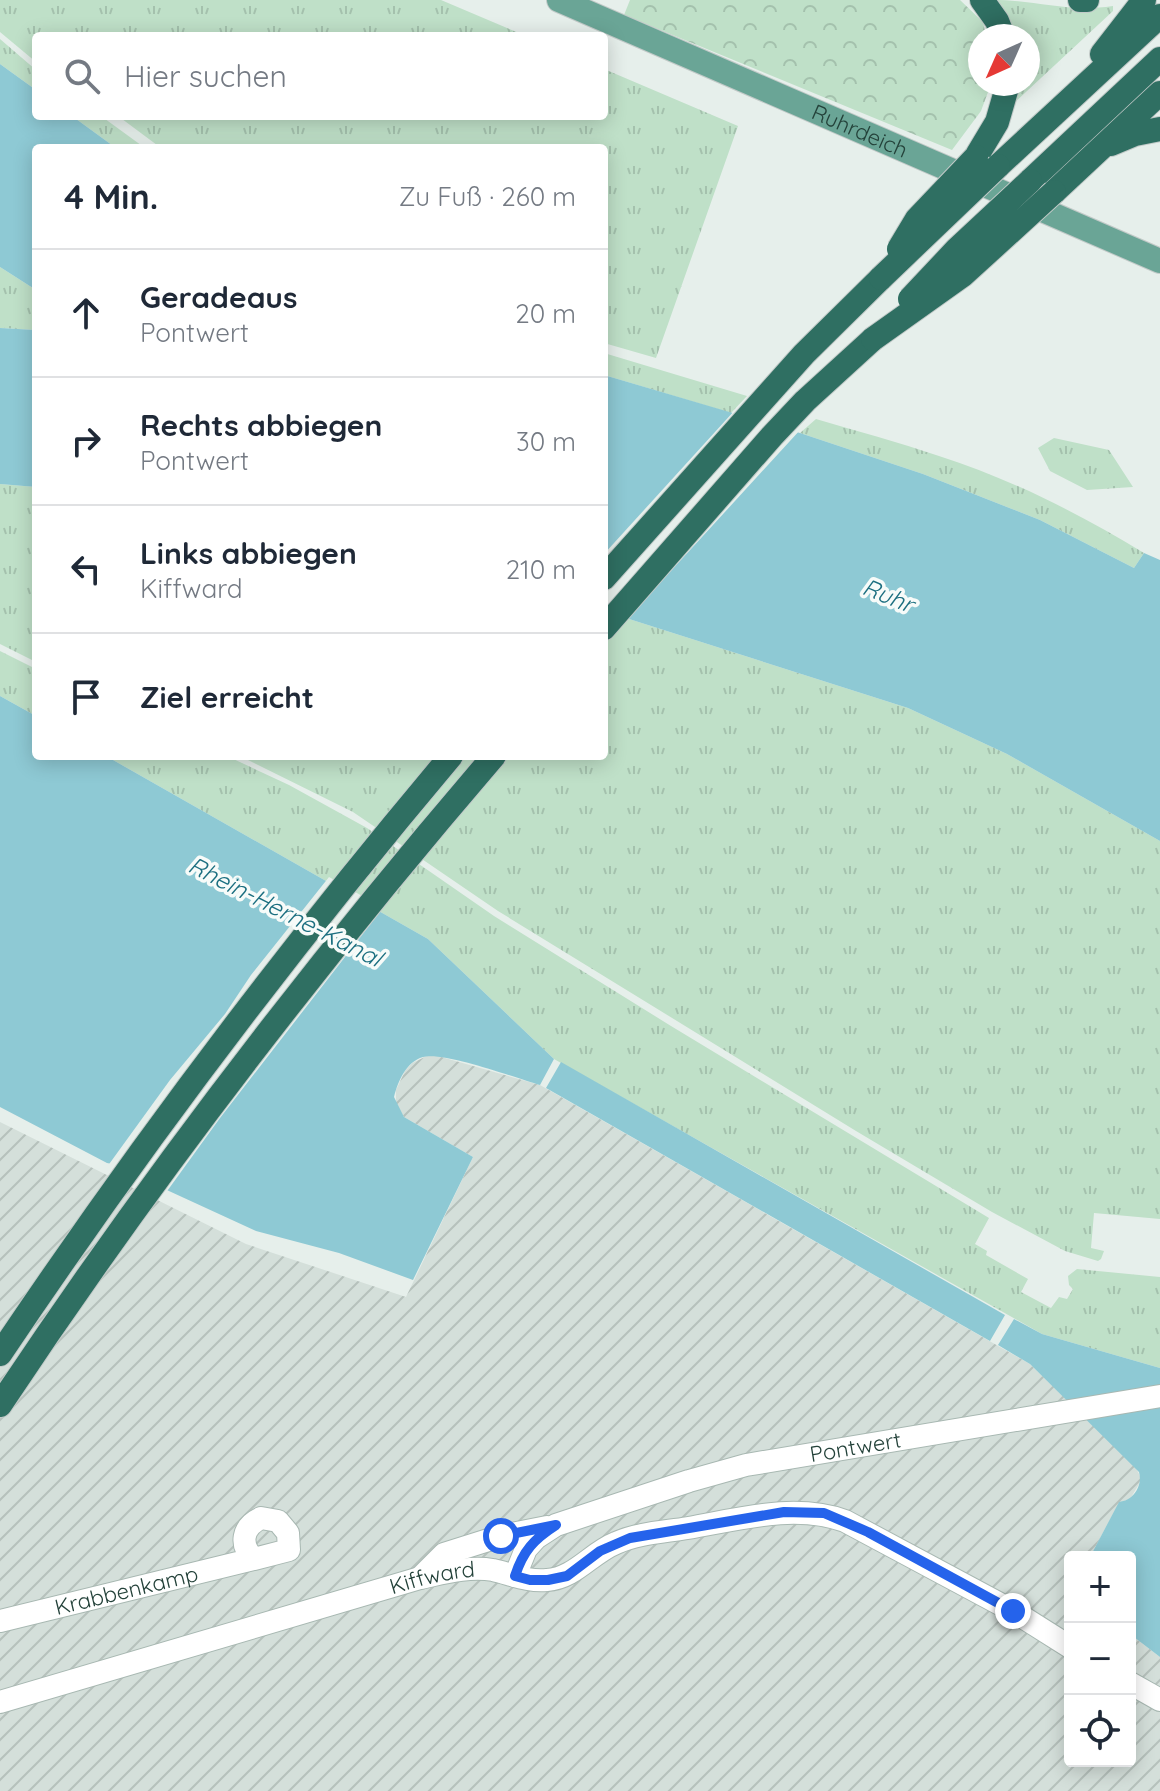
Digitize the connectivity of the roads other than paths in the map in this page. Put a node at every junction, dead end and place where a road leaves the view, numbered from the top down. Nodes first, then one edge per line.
1 (559, 0) edge
2 (982, 0) edge
3 (1080, 0) edge
4 (1087, 0) edge
5 (1144, 0) edge
6 (1160, 16) edge
7 (998, 24) edge
8 (1160, 59) edge
9 (1160, 93) edge
10 (1005, 96) edge
11 (1058, 109) junction
12 (1160, 129) edge
13 (1101, 148) junction
14 (987, 162) junction
15 (1160, 261) edge
16 (873, 339) junction
17 (608, 574) edge
18 (608, 623) edge
19 (448, 760) edge
20 (491, 760) edge
21 (0, 1354) edge
22 (1160, 1396) edge
23 (0, 1405) edge
24 (556, 1525) junction
25 (254, 1559) dead end
26 (515, 1576) junction
27 (420, 1578) junction
28 (0, 1621) edge
29 (1064, 1643) edge
30 (1136, 1686) edge
31 (1160, 1700) edge
32 (0, 1702) edge

1 - 15 main road, Ruhrdeich
2 - 7 highway
3 - 4 highway
5 - 11 highway
6 - 11 highway
8 - 16 highway, bridge
9 - 13 highway
10 - 14 highway
11 - 14 highway
12 - 13 highway
13 - 16 highway, bridge
14 - 17 highway, bridge
16 - 18 highway
19 - 21 highway
20 - 23 highway
22 - 24 street, Pontwert
24 - 26 street, Pontwert
24 - 27 street, Pontwert
25 - 28 street, Krabbenkamp
26 - 27 street, Kiffward
26 - 29 street, Kiffward
27 - 32 street, Kiffward
30 - 31 street

